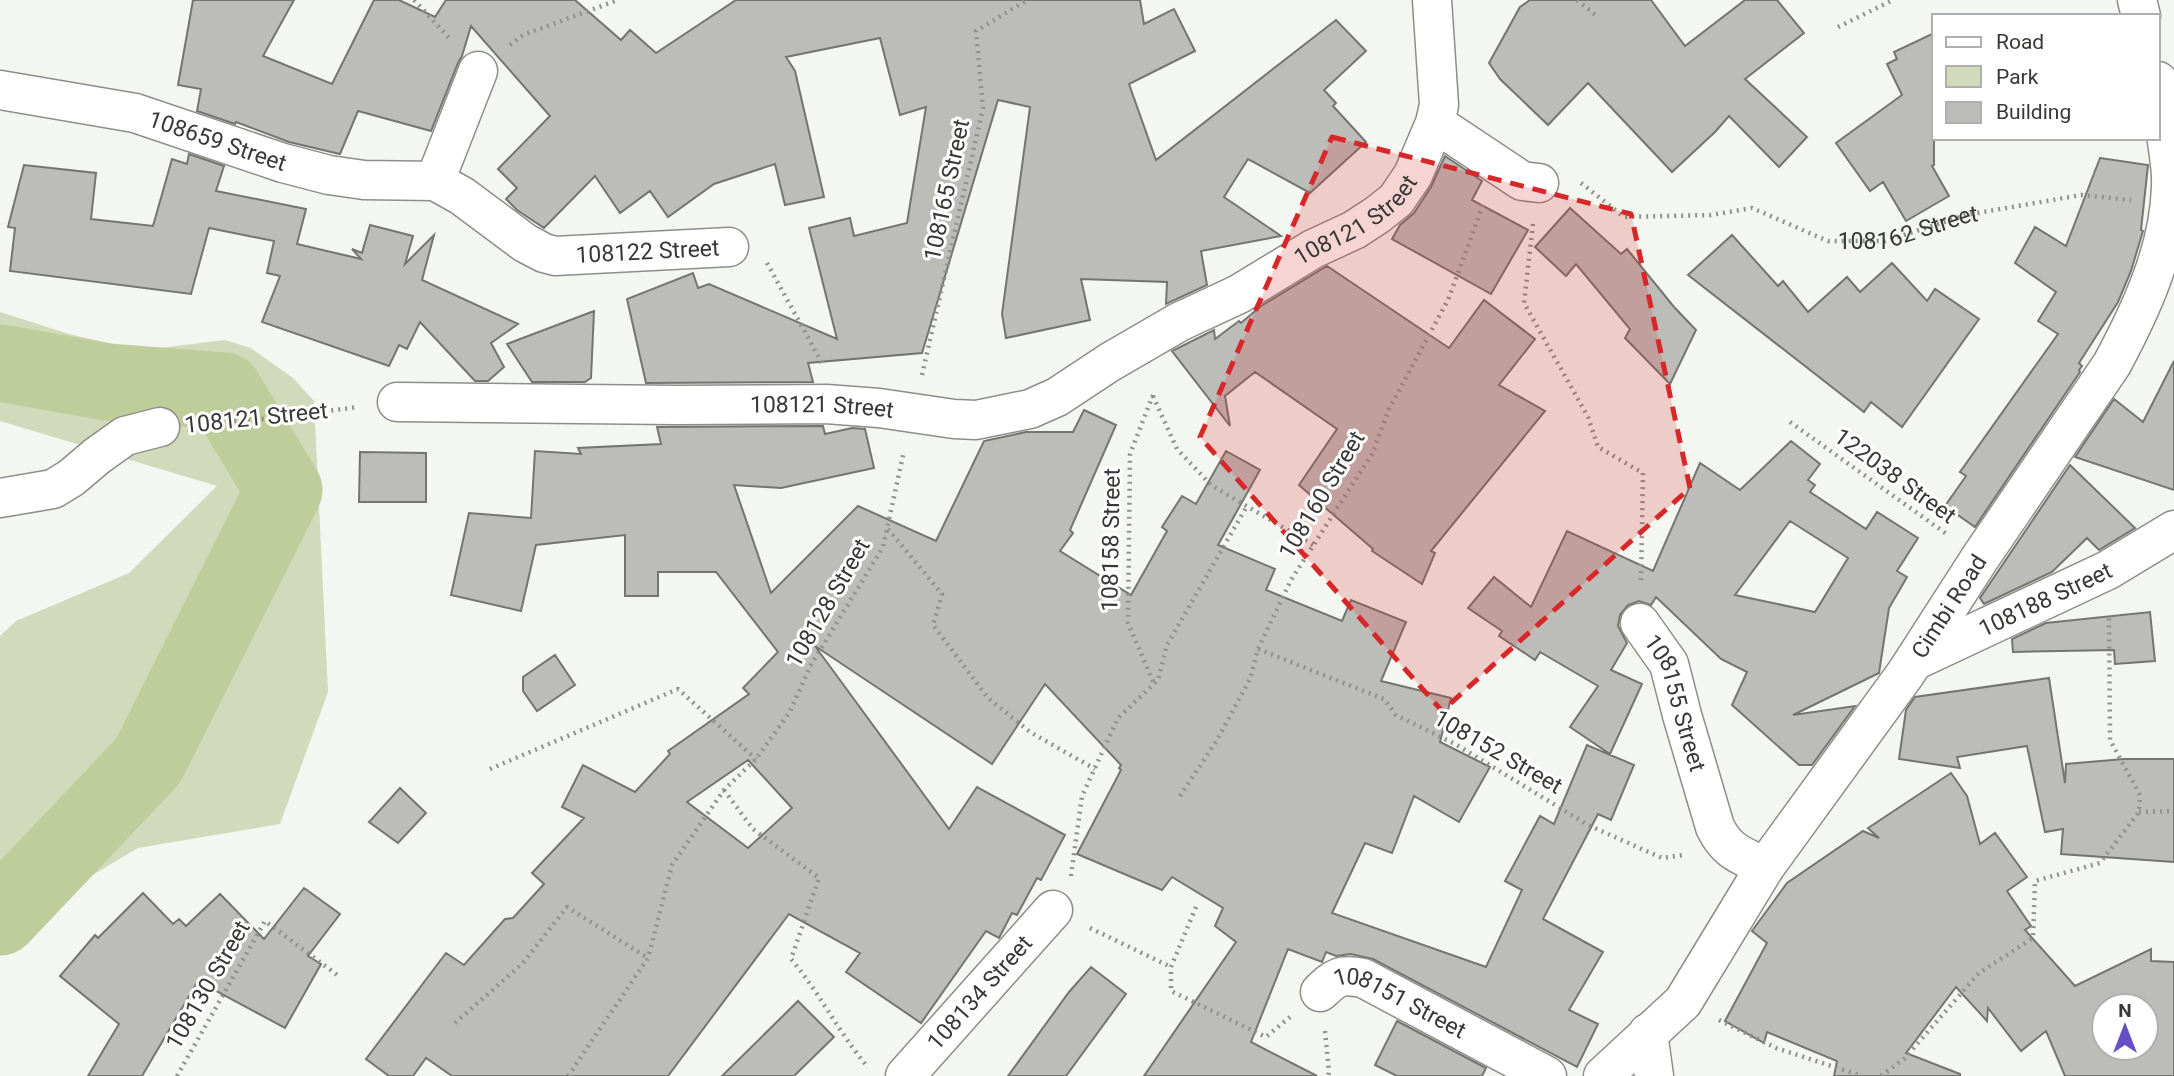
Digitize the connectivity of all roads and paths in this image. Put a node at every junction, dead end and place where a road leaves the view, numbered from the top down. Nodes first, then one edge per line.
1 (414, 0) edge
2 (1027, 0) edge
3 (1432, 0) edge
4 (1577, 0) edge
5 (1893, 0) edge
6 (614, 1) edge
7 (1598, 17) dead end
8 (1838, 27) dead end
9 (478, 71) junction
10 (2160, 88) edge
11 (0, 90) edge
12 (1435, 123) junction
13 (1497, 166) junction
14 (435, 181) junction
15 (1539, 183) junction
16 (2170, 205) junction
17 (729, 247) joint
18 (397, 402) joint
19 (826, 404) junction
20 (913, 413) junction
21 (1790, 422) dead end
22 (160, 427) joint
23 (0, 498) edge
24 (1247, 506) junction
25 (887, 528) junction
26 (2174, 530) edge
27 (1313, 545) junction
28 (1980, 558) junction
29 (2108, 569) junction
30 (1640, 623) joint
31 (1258, 649) junction
32 (1914, 661) junction
33 (1154, 684) junction
34 (756, 759) junction
35 (490, 769) dead end
36 (1095, 769) junction
37 (724, 790) junction
38 (1180, 796) dead end
39 (2174, 811) edge
40 (2139, 813) junction
41 (1729, 849) junction
42 (1765, 867) junction
43 (1196, 907) dead end
44 (1053, 910) junction
45 (648, 958) junction
46 (1171, 967) junction
47 (340, 977) dead end
48 (1320, 992) joint
49 (1683, 1002) junction
50 (455, 1023) dead end
51 (1648, 1033) junction
52 (867, 1065) dead end
53 (177, 1076) edge
54 (568, 1076) edge
55 (905, 1076) edge
56 (1547, 1076) edge
57 (1603, 1076) edge
58 (1654, 1076) edge
59 (1862, 1076) edge
60 (1881, 1076) edge

1 - 9 path
2 - 20 path, 108165 Street
3 - 12 street, 108121 Street
4 - 7 path
5 - 8 path
6 - 9 path
9 - 14 street
10 - 16 street, Cimbi Road
11 - 14 street, 108659 Street
12 - 13 street
12 - 20 street, 108121 Street
13 - 15 street
13 - 27 path, 108160 Street
14 - 17 street, 108122 Street
15 - 16 path, 108162 Street
15 - 30 path, 108155 Street
16 - 28 street, Cimbi Road
17 - 19 path, 108122 Street
18 - 19 street, 108121 Street
18 - 22 path, 108121 Street
19 - 20 street, 108121 Street
20 - 25 path, 108128 Street
21 - 28 path, 122038 Street
22 - 23 street, 108121 Street
24 - 27 path
24 - 33 path
24 - 33 path, 108158 Street
25 - 34 path, 108128 Street
25 - 36 path
26 - 29 street, 108188 Street
27 - 31 path, 108160 Street
28 - 32 street, Cimbi Road
29 - 32 street, 108188 Street
29 - 40 path
30 - 41 street, 108155 Street
31 - 38 path, 108160 Street
31 - 41 path, 108152 Street
32 - 42 street, Cimbi Road
33 - 36 path
34 - 35 path
34 - 37 path, 108128 Street
36 - 44 path
37 - 45 path, 108128 Street
37 - 52 path
39 - 40 path
40 - 60 path
41 - 42 street
42 - 49 street, Cimbi Road
43 - 46 path
44 - 46 path
44 - 55 street, 108134 Street
45 - 50 path
45 - 54 path, 108128 Street
46 - 48 path, 108151 Street
47 - 53 path, 108130 Street
48 - 56 street, 108151 Street
49 - 51 street, Cimbi Road
49 - 59 path
51 - 57 street, Cimbi Road
51 - 58 street

